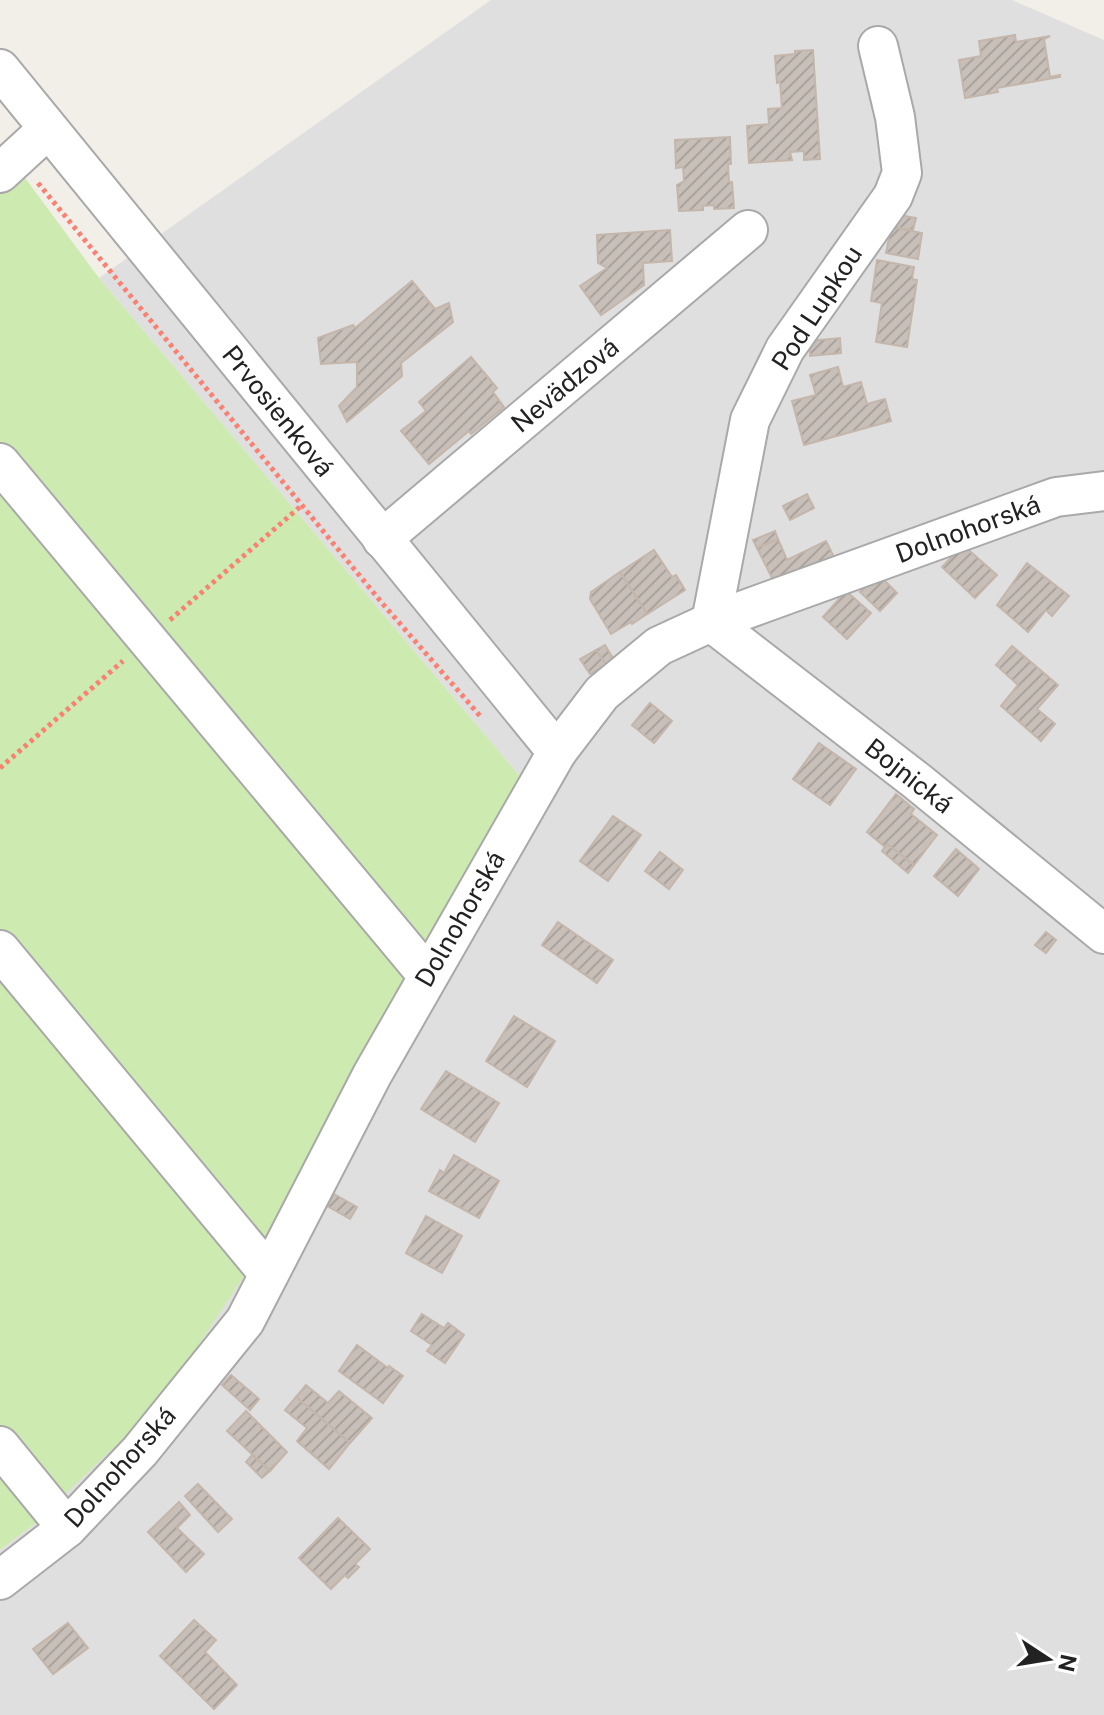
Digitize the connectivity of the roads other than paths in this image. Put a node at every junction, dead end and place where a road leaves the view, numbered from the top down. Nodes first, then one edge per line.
1 (878, 46) dead end
2 (0, 69) edge
3 (48, 129) junction
4 (9, 165) edge
5 (748, 230) dead end
6 (0, 463) edge
7 (1104, 491) edge
8 (382, 539) junction
9 (711, 622) junction
10 (557, 752) junction
11 (1104, 934) edge
12 (0, 950) edge
13 (428, 976) junction
14 (269, 1274) junction
15 (0, 1446) edge
16 (67, 1528) junction
17 (0, 1580) edge

1 - 9 street, Pod Lupkou
2 - 3 street, Prvosienková
3 - 4 street
3 - 8 street, Prvosienková
5 - 8 street, Nevädzová
6 - 13 street
7 - 9 street, Dolnohorská
8 - 10 street, Prvosienková
9 - 10 street, Dolnohorská
9 - 11 street, Bojnická
10 - 13 street, Dolnohorská
12 - 14 street
13 - 14 street, Dolnohorská
14 - 16 street, Dolnohorská
15 - 16 street
16 - 17 street, Dolnohorská

